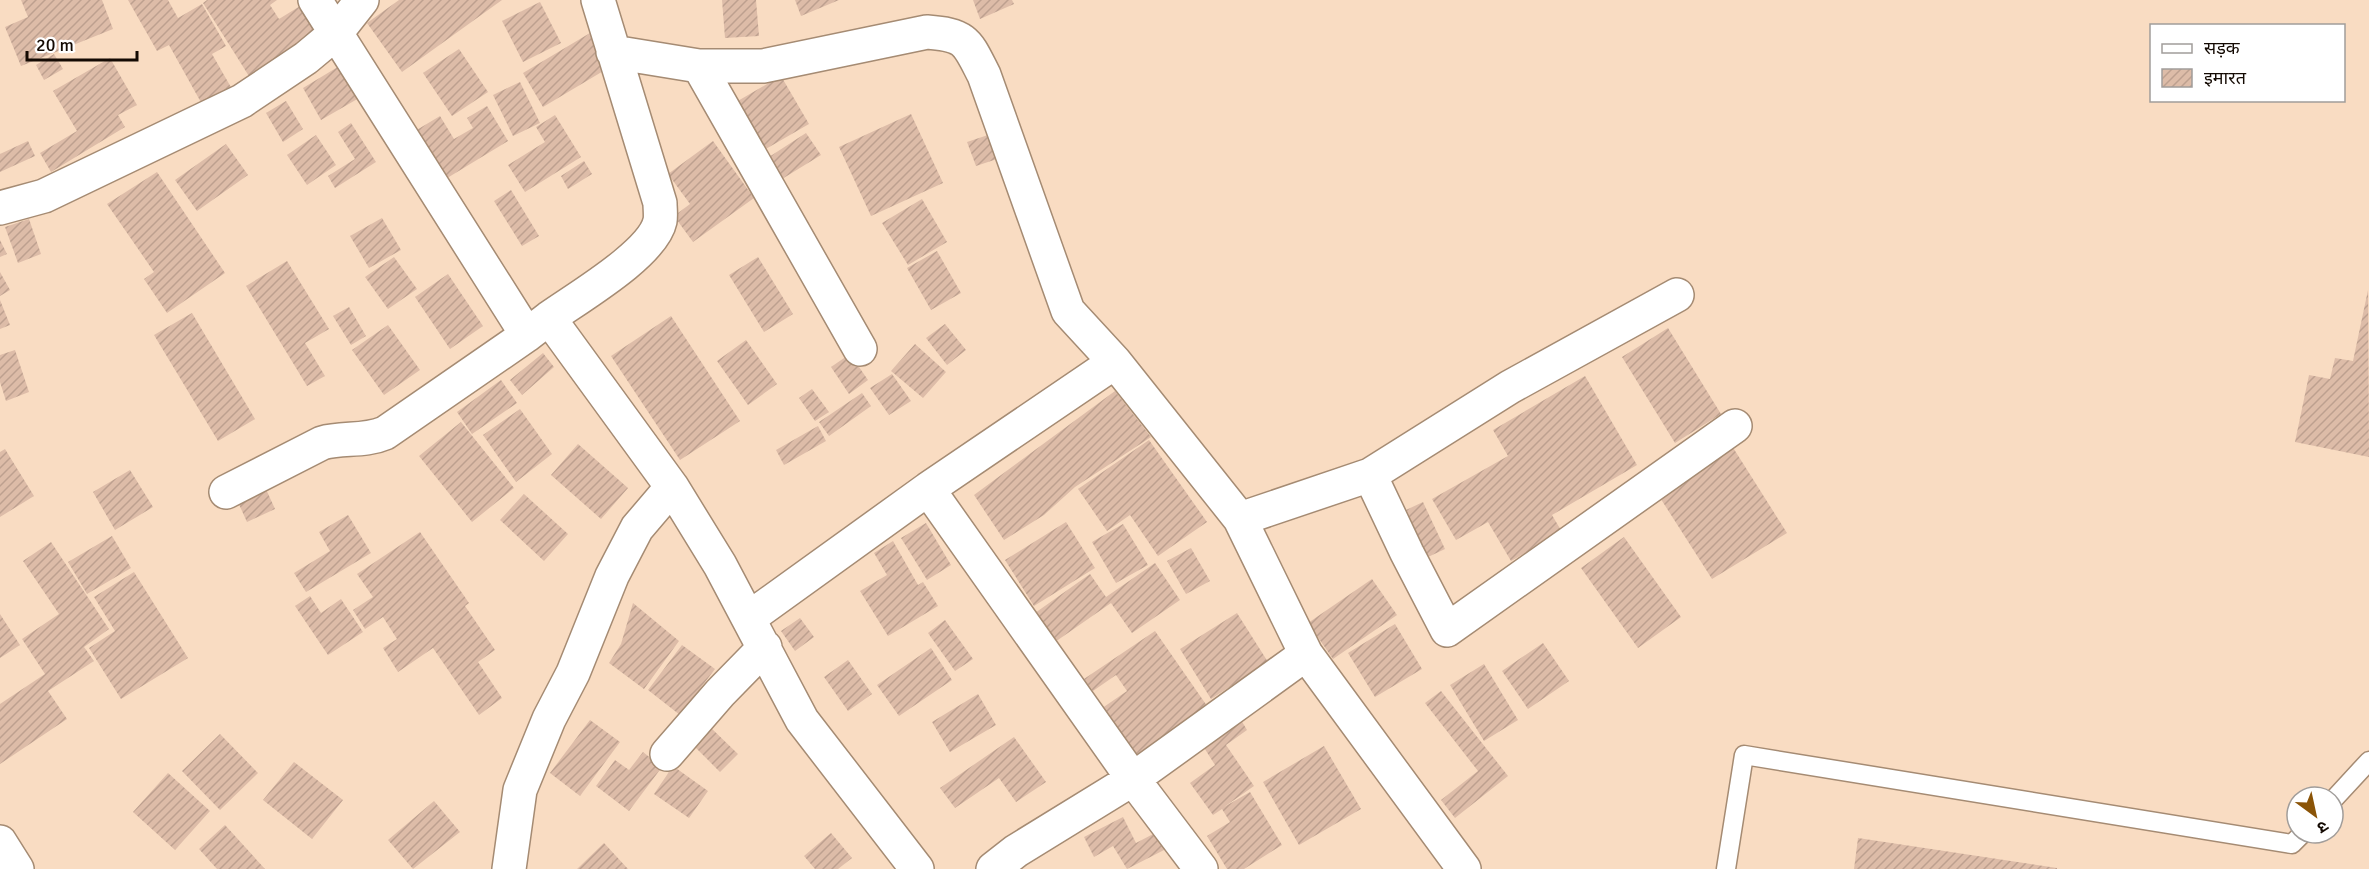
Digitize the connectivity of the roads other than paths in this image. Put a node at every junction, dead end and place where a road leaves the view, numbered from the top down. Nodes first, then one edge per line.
1 (315, 0) edge
2 (362, 0) edge
3 (598, 0) edge
4 (336, 33) junction
5 (613, 52) junction
6 (699, 66) junction
7 (0, 208) edge
8 (1677, 295) dead end
9 (538, 326) junction
10 (860, 349) dead end
11 (1115, 362) junction
12 (1735, 426) dead end
13 (1370, 475) junction
14 (672, 487) junction
15 (928, 489) junction
16 (226, 492) dead end
17 (1240, 519) junction
18 (749, 618) junction
19 (765, 647) junction
20 (1306, 654) junction
21 (667, 754) dead end
22 (2369, 761) edge
23 (1133, 779) junction
24 (2345, 787) edge
25 (0, 842) edge
26 (2285, 843) edge
27 (913, 867) edge
28 (17, 869) edge
29 (509, 869) edge
30 (993, 869) edge
31 (1201, 869) edge
32 (1464, 869) edge
33 (1725, 869) edge

1 - 4 street
2 - 4 street
3 - 5 street
4 - 7 street
4 - 9 street
5 - 6 street
5 - 9 street
6 - 10 street
6 - 11 street
8 - 13 street
9 - 14 street
9 - 16 street
11 - 15 street
11 - 17 street
12 - 13 street
13 - 17 street
14 - 18 street
14 - 29 street
15 - 18 street
15 - 23 street
17 - 20 street
18 - 19 street
19 - 21 street
19 - 27 street
20 - 23 street
20 - 32 street
22 - 24 lane
23 - 30 street
23 - 31 street
25 - 28 street
26 - 33 lane

